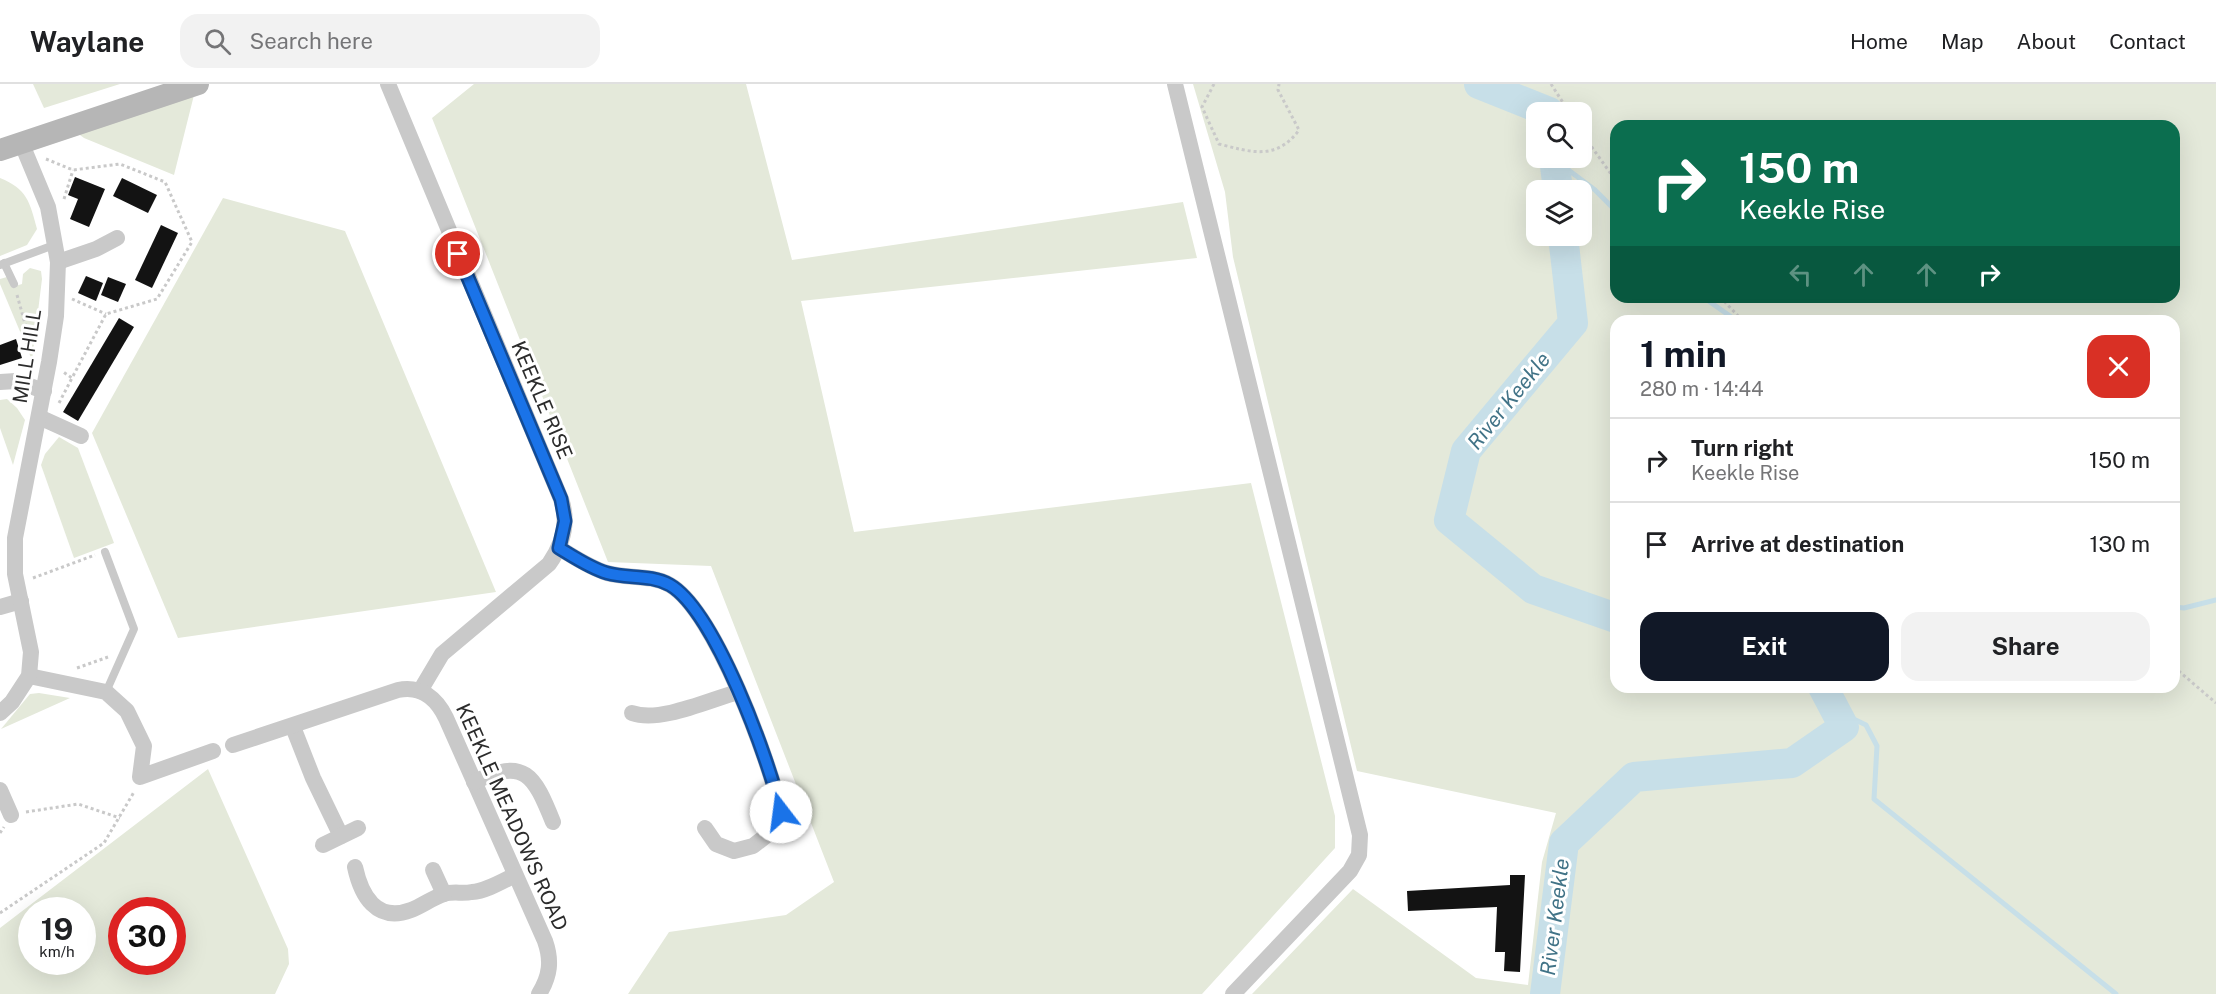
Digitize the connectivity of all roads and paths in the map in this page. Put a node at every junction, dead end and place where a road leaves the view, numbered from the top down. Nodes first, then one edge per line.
1 (198, 84) edge
2 (388, 84) edge
3 (1175, 84) edge
4 (1214, 84) edge
5 (1279, 84) edge
6 (1551, 84) edge
7 (1563, 102) edge
8 (21, 142) junction
9 (1592, 147) edge
10 (0, 150) edge
11 (1610, 173) edge
12 (117, 238) dead end
13 (54, 245) junction
14 (58, 262) junction
15 (2, 264) edge
16 (14, 284) joint
17 (57, 293) junction
18 (1726, 303) edge
19 (106, 314) dead end
20 (1737, 315) edge
21 (35, 359) dead end
22 (72, 378) dead end
23 (0, 382) edge
24 (44, 391) junction
25 (44, 420) junction
26 (81, 436) dead end
27 (559, 548) junction
28 (105, 552) joint
29 (17, 584) junction
30 (21, 601) junction
31 (0, 607) edge
32 (127, 650) junction
33 (2180, 672) edge
34 (29, 676) junction
35 (48, 680) junction
36 (420, 691) junction
37 (738, 692) junction
38 (106, 693) junction
39 (2216, 703) edge
40 (0, 713) edge
41 (632, 713) dead end
42 (293, 727) junction
43 (233, 745) dead end
44 (213, 751) dead end
45 (140, 777) junction
46 (474, 782) junction
47 (0, 790) edge
48 (10, 815) joint
49 (120, 818) junction
50 (553, 822) dead end
51 (358, 828) dead end
52 (705, 828) dead end
53 (341, 836) junction
54 (323, 845) dead end
55 (355, 867) dead end
56 (433, 870) dead end
57 (515, 875) junction
58 (444, 894) junction
59 (0, 913) edge
60 (539, 994) edge
61 (1233, 994) edge

1 - 8 main road
2 - 27 street, KEEKLE RISE
3 - 61 street
4 - 5 path
6 - 7 path
8 - 10 main road
8 - 13 street, MILL HILL
9 - 11 path
12 - 14 street
13 - 14 street, MILL HILL
13 - 15 lane
14 - 17 street, MILL HILL
15 - 16 lane
16 - 21 path
17 - 19 path
17 - 24 street, MILL HILL
18 - 20 path
22 - 25 path
23 - 24 street
24 - 25 street, MILL HILL
25 - 26 street
25 - 29 street, MILL HILL
27 - 36 street, KEEKLE RISE
27 - 37 street
28 - 29 path
28 - 32 lane
29 - 30 street, MILL HILL
30 - 31 street
30 - 34 street, MILL HILL
32 - 35 path
32 - 38 lane
33 - 39 path
34 - 35 street
34 - 40 street
35 - 38 street
36 - 42 street
36 - 46 street, KEEKLE MEADOWS ROAD
37 - 41 street
37 - 52 street
38 - 45 street
42 - 43 street
42 - 53 street
44 - 45 street
45 - 49 path
46 - 50 street
46 - 57 street, KEEKLE MEADOWS ROAD
47 - 48 street
48 - 49 path
49 - 59 path
51 - 53 street
53 - 54 street
55 - 58 street
56 - 58 street
57 - 58 street
57 - 60 street, KEEKLE MEADOWS ROAD

